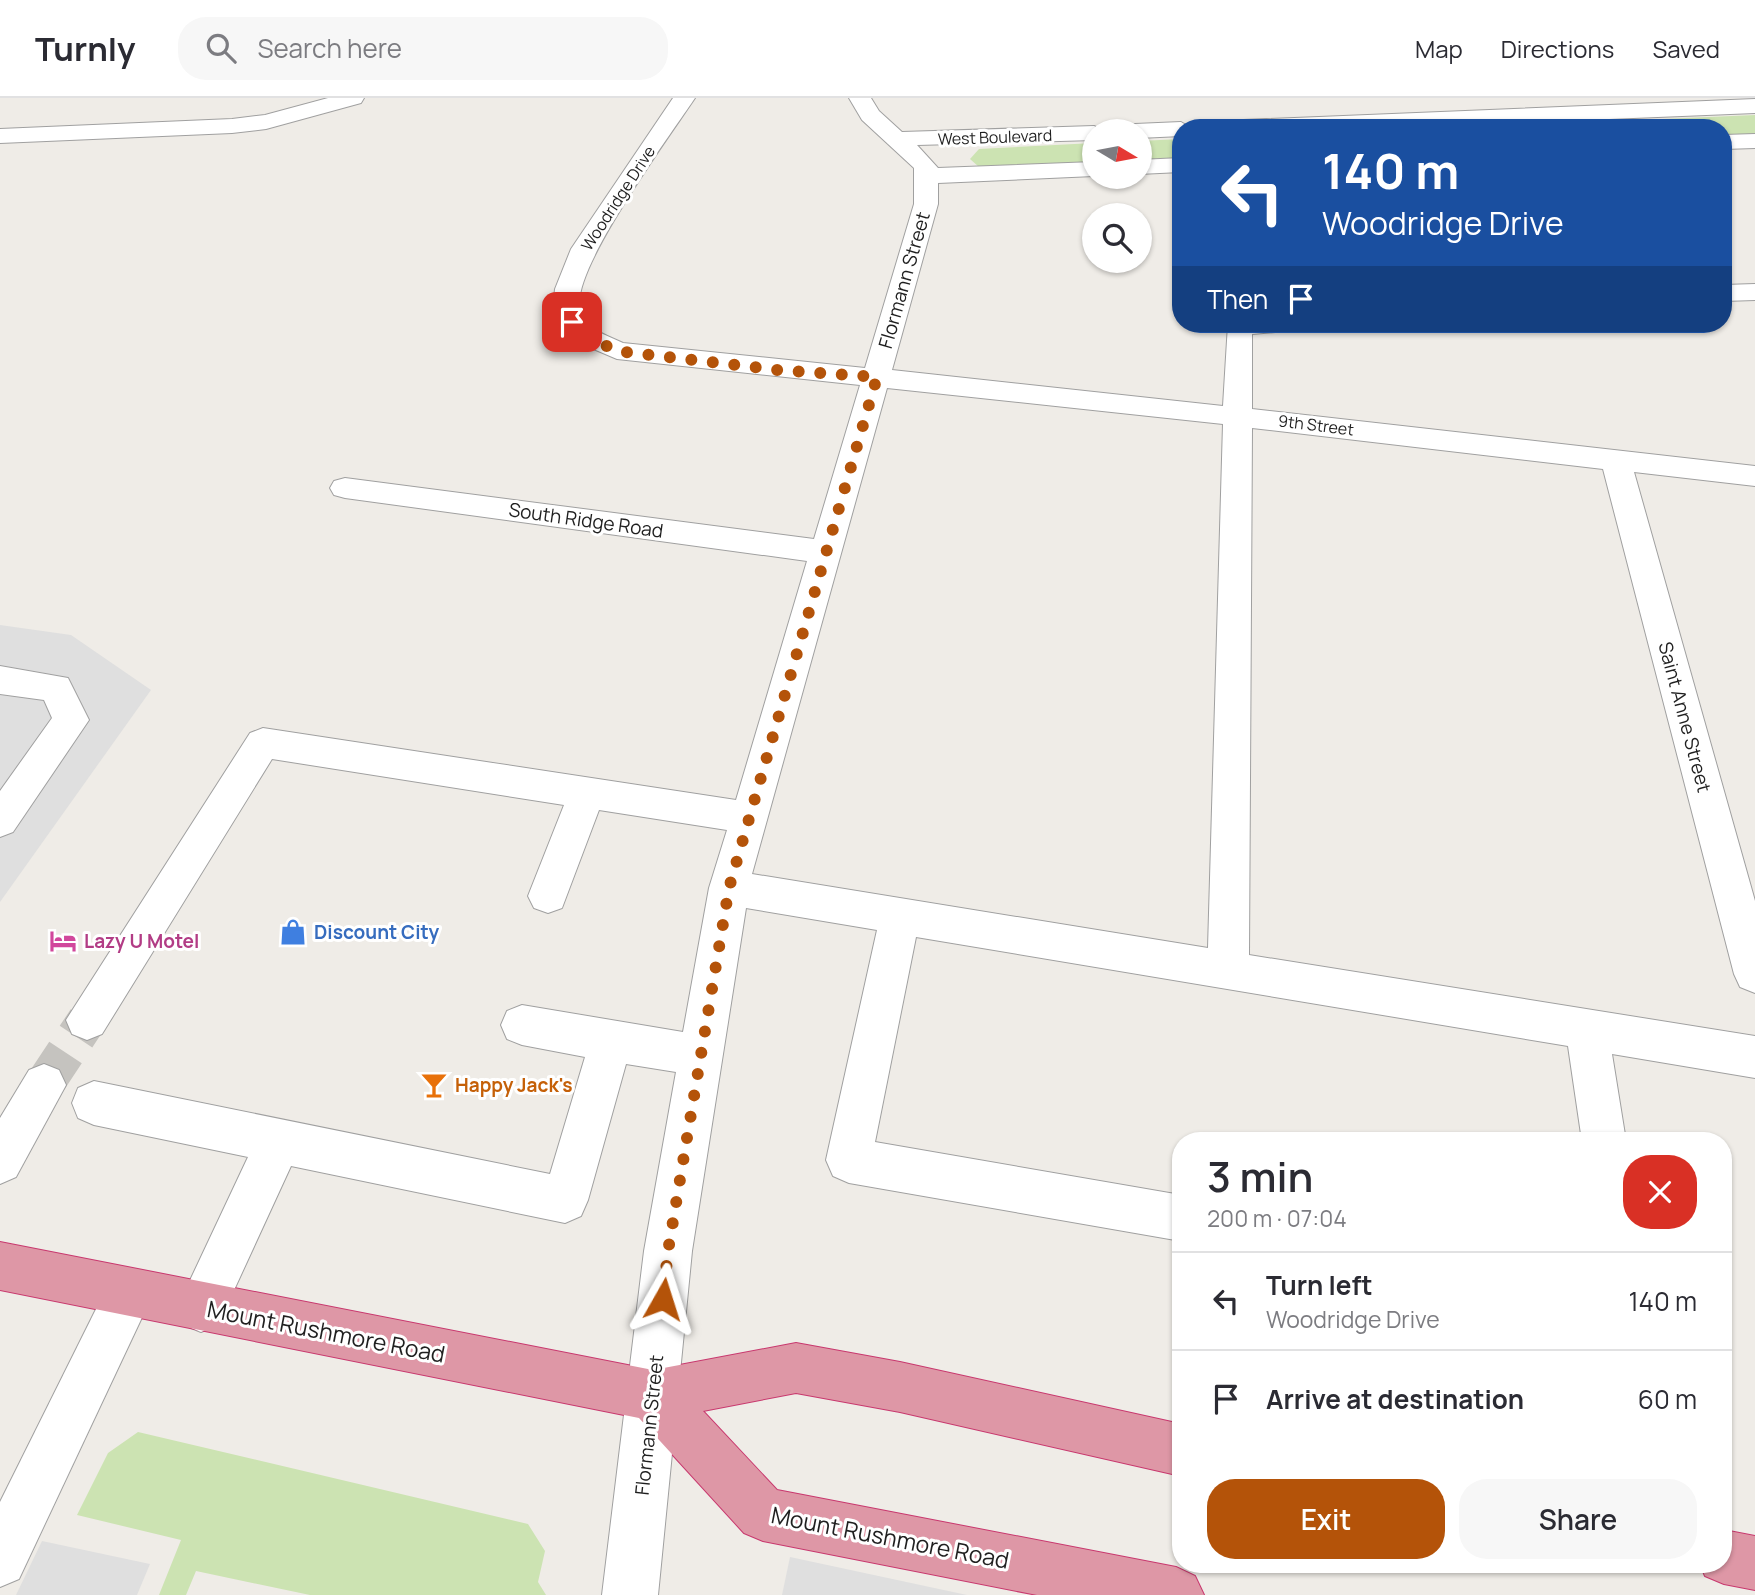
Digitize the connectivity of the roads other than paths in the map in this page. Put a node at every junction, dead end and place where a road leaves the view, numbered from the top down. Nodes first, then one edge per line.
1 (353, 98) edge
2 (684, 98) edge
3 (860, 98) edge
4 (1755, 106) edge
5 (1451, 108) edge
6 (1324, 119) edge
7 (1172, 129) edge
8 (1152, 130) edge
9 (1082, 133) edge
10 (0, 136) edge
11 (895, 139) junction
12 (1755, 141) edge
13 (1732, 142) edge
14 (1172, 165) edge
15 (1152, 166) edge
16 (1082, 170) edge
17 (928, 176) junction
18 (1755, 292) edge
19 (1732, 293) edge
20 (1239, 333) edge
21 (877, 377) junction
22 (1236, 416) junction
23 (1616, 460) junction
24 (1755, 476) edge
25 (345, 488) dead end
26 (828, 552) junction
27 (0, 680) edge
28 (587, 793) junction
29 (749, 818) junction
30 (0, 821) edge
31 (729, 888) junction
32 (548, 896) dead end
33 (901, 916) junction
34 (1228, 970) junction
35 (1755, 974) edge
36 (87, 1020) tunnel mouth
37 (522, 1026) dead end
38 (1587, 1030) junction
39 (611, 1041) junction
40 (701, 1056) junction
41 (1755, 1057) edge
42 (44, 1085) tunnel mouth
43 (94, 1102) dead end
44 (1603, 1132) edge
45 (279, 1141) junction
46 (0, 1161) edge
47 (1172, 1215) edge
48 (0, 1266) edge
49 (129, 1294) junction
50 (201, 1308) junction
51 (653, 1395) junction
52 (1172, 1448) edge
53 (1732, 1559) edge
54 (0, 1560) edge
55 (1755, 1563) edge
56 (629, 1595) edge
57 (1176, 1595) edge

1 - 10 street
2 - 21 street, Woodridge Drive
3 - 11 street
4 - 5 street
5 - 6 street
7 - 8 street
9 - 11 street, West Boulevard
11 - 17 street
12 - 13 street
14 - 15 street
16 - 17 street, West Boulevard
17 - 21 street, Flormann Street
18 - 19 street
20 - 22 street
21 - 22 street, 9th Street
21 - 26 street, Flormann Street
22 - 23 street, 9th Street
22 - 34 street
23 - 24 street, 9th Street
23 - 35 street, Saint Anne Street
25 - 26 street, South Ridge Road
26 - 29 street, Flormann Street
27 - 30 street
28 - 29 street
28 - 32 street
28 - 36 street
29 - 31 street, Flormann Street
31 - 33 street
31 - 40 street, Flormann Street
33 - 34 street
33 - 47 street
34 - 38 street
37 - 39 street
38 - 41 street
38 - 44 street
39 - 40 street
39 - 45 street
40 - 51 street, Flormann Street
42 - 46 street
43 - 45 street
45 - 50 street
48 - 49 highway, Mount Rushmore Road
49 - 50 highway, Mount Rushmore Road
49 - 54 street
50 - 51 highway, Mount Rushmore Road
51 - 52 highway, Mount Rushmore Road
51 - 56 street, Flormann Street
51 - 57 highway, Mount Rushmore Road
53 - 55 highway

